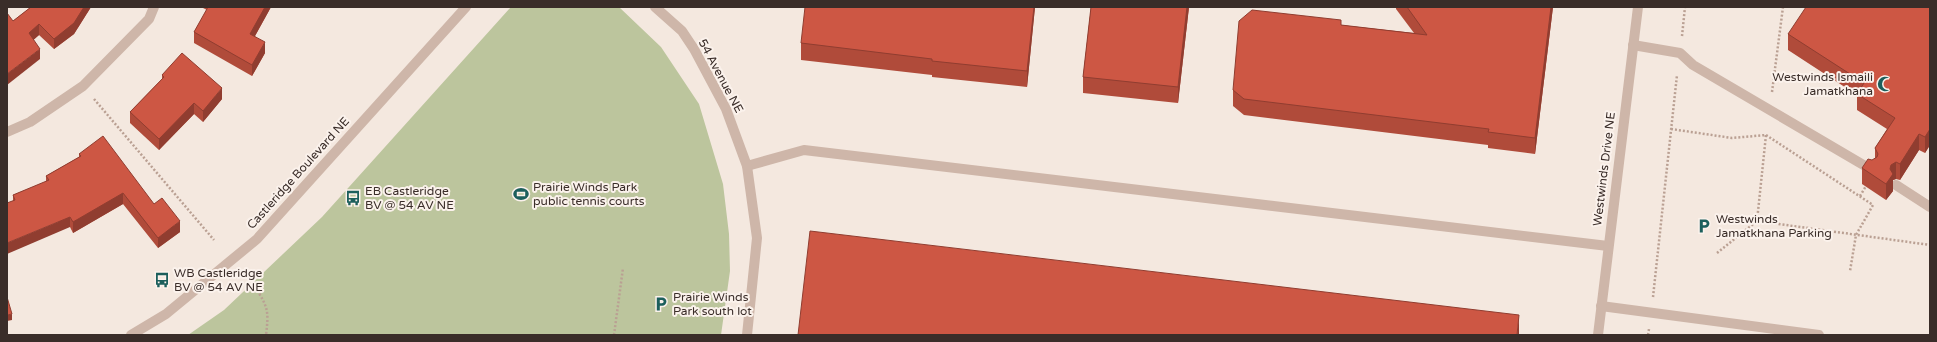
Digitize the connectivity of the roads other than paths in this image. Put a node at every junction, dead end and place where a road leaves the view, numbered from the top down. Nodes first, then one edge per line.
1 (154, 7) edge
2 (466, 7) edge
3 (655, 7) edge
4 (1638, 7) edge
5 (1633, 45) junction
6 (7, 132) edge
7 (747, 166) junction
8 (1872, 170) edge
9 (1896, 185) dead end
10 (1930, 207) edge
11 (1608, 246) junction
12 (1601, 306) junction
13 (131, 335) edge
14 (747, 335) edge
15 (1598, 335) edge
16 (1819, 335) edge

1 - 6 street
2 - 13 street, Castleridge Boulevard NE
3 - 7 street, 54 Avenue NE
4 - 5 street, Westwinds Drive NE
5 - 8 street
5 - 11 street, Westwinds Drive NE
7 - 11 street
7 - 14 street, 54 Avenue NE
9 - 10 street
11 - 12 street, Westwinds Drive NE
12 - 15 street, Westwinds Drive NE
12 - 16 street

